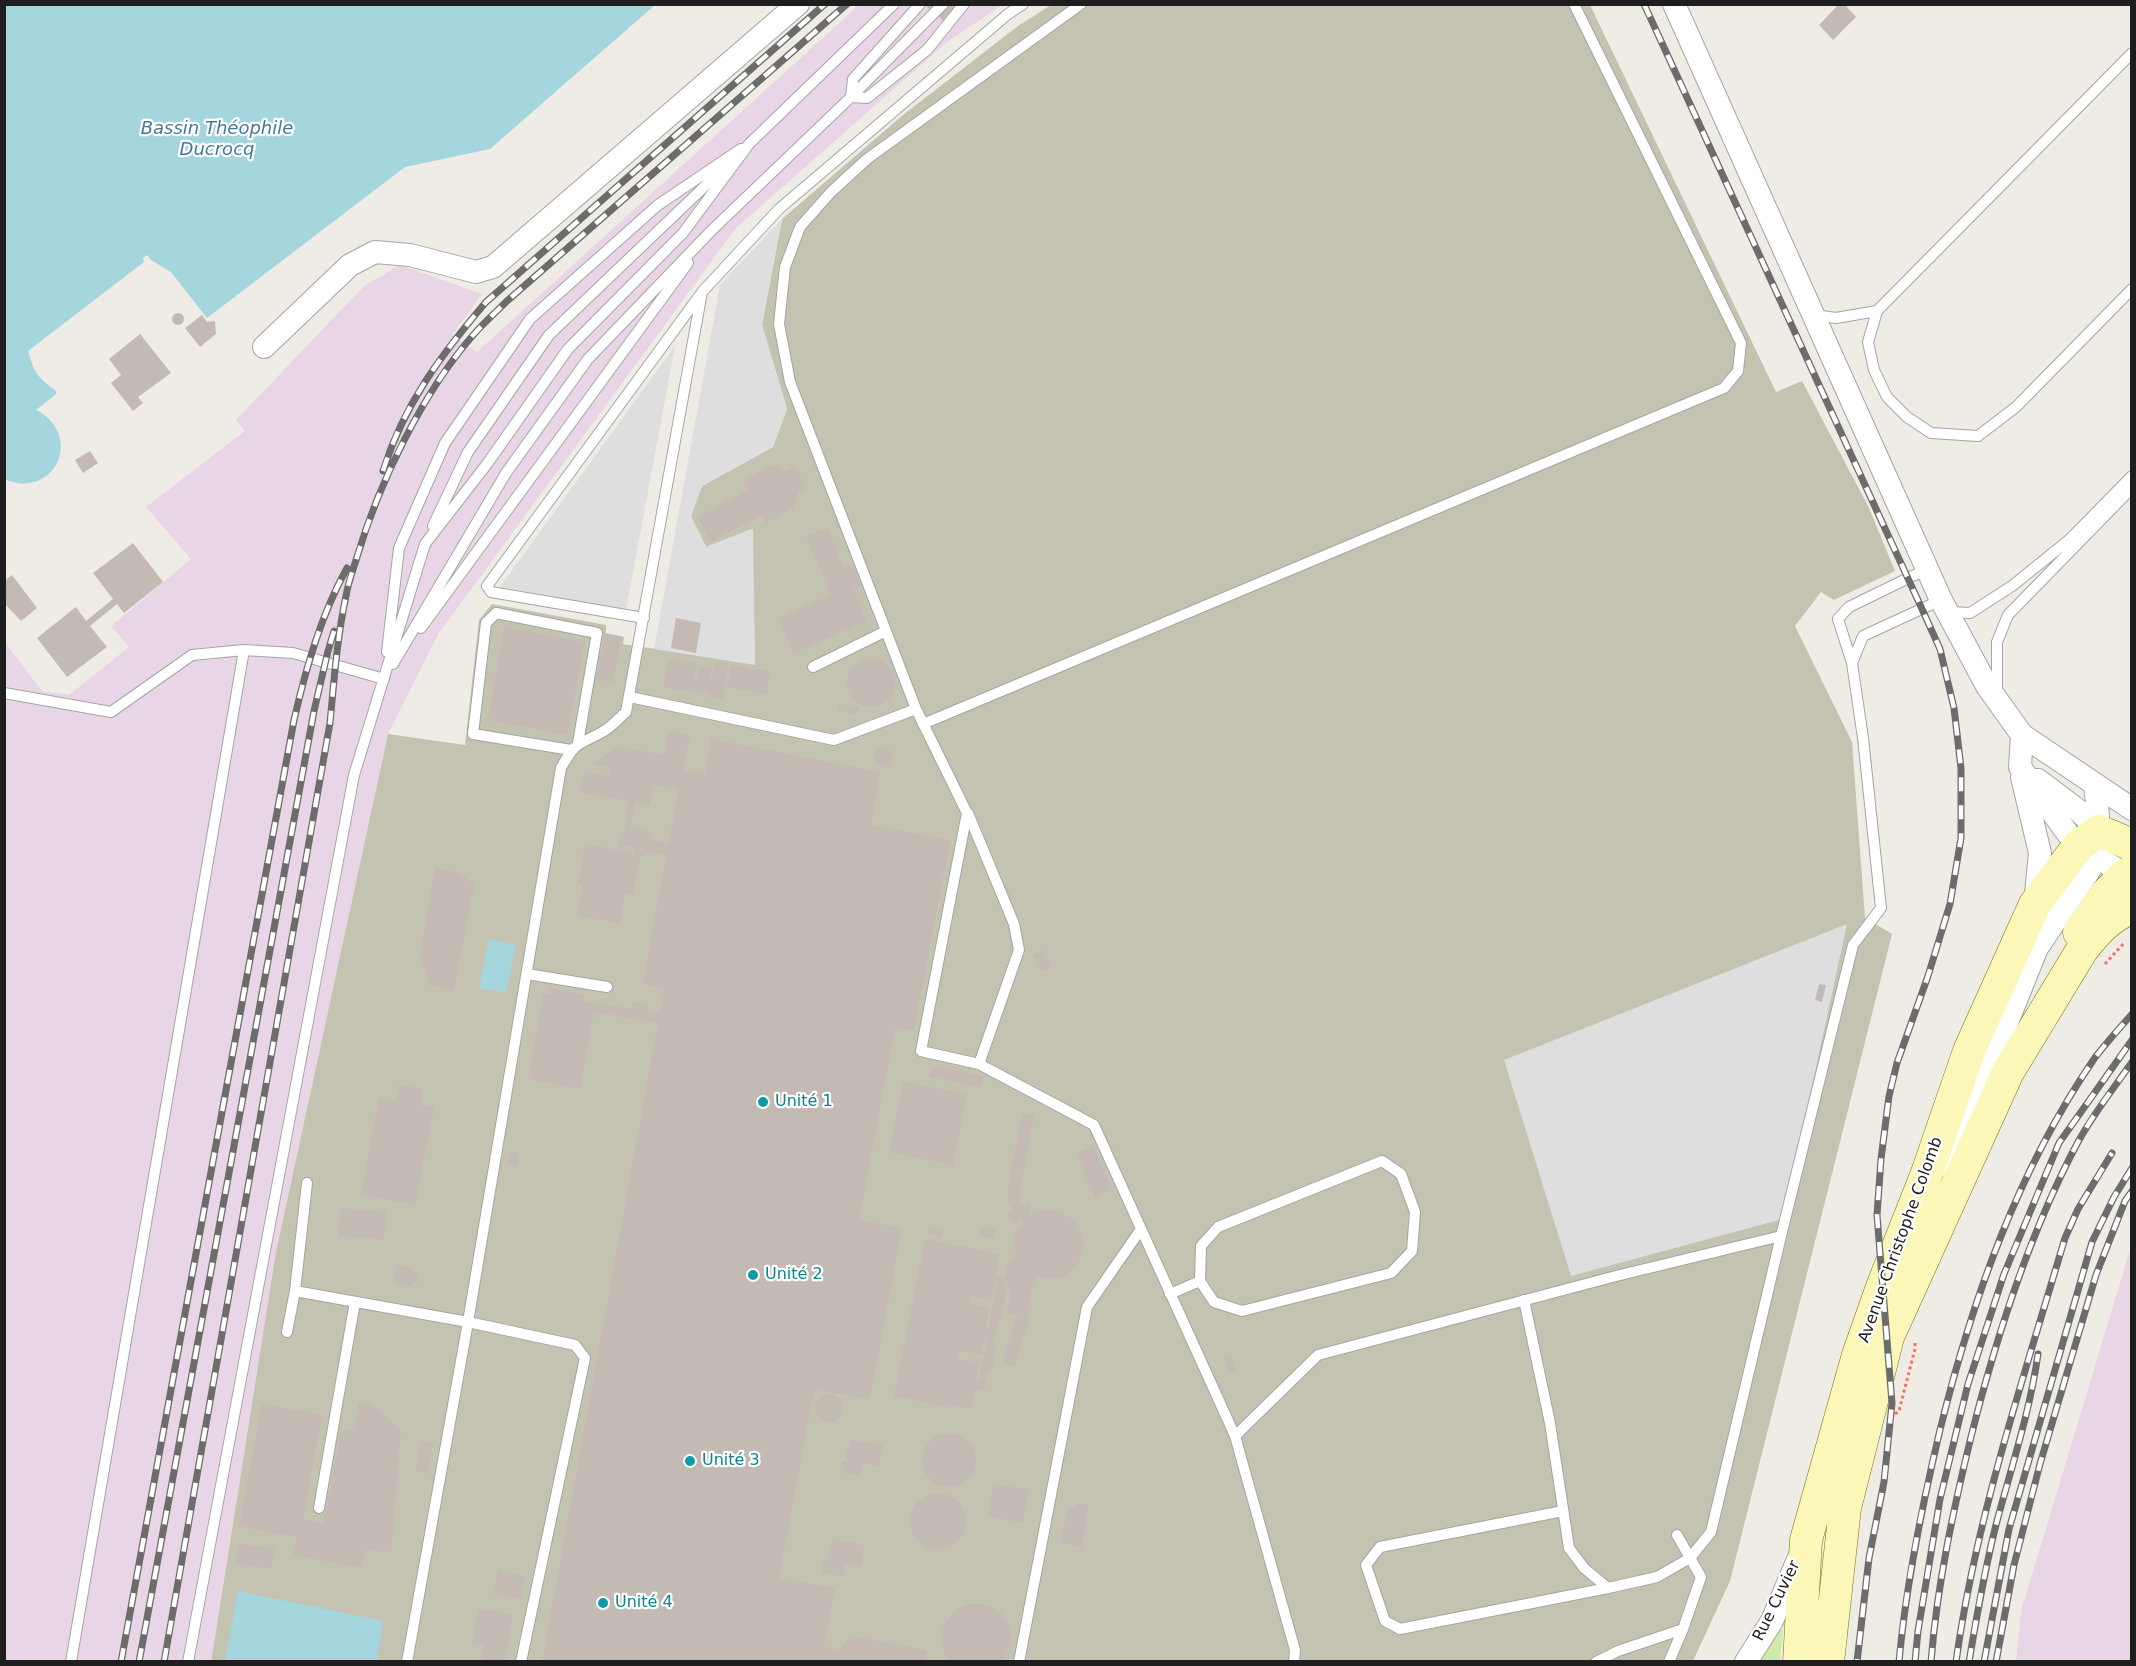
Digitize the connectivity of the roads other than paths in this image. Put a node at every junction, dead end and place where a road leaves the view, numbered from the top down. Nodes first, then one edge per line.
1 (798, 4) edge
2 (894, 4) edge
3 (920, 4) edge
4 (943, 4) edge
5 (964, 4) edge
6 (1023, 4) edge
7 (1081, 4) edge
8 (1574, 4) edge
9 (1674, 4) edge
10 (2132, 53) edge
11 (851, 97) junction
12 (749, 144) junction
13 (712, 230) junction
14 (2132, 289) edge
15 (702, 292) junction
16 (1877, 311) junction
17 (1814, 315) junction
18 (264, 347) dead end
19 (2132, 476) edge
20 (2132, 488) edge
21 (425, 544) junction
22 (1928, 569) junction
23 (1944, 606) junction
24 (644, 618) junction
25 (886, 631) junction
26 (244, 650) junction
27 (1852, 663) junction
28 (813, 667) dead end
29 (384, 679) junction
30 (4, 693) edge
31 (630, 697) junction
32 (1997, 701) junction
33 (916, 709) junction
34 (923, 724) junction
35 (2022, 735) junction
36 (575, 746) junction
37 (2020, 767) junction
38 (2095, 786) junction
39 (2130, 805) edge
40 (968, 813) junction
41 (2132, 830) edge
42 (2091, 844) junction
43 (2130, 866) edge
44 (2035, 904) junction
45 (2132, 908) edge
46 (527, 974) junction
47 (607, 987) dead end
48 (979, 1064) junction
49 (307, 1183) dead end
50 (1141, 1229) junction
51 (1781, 1236) junction
52 (1918, 1271) junction
53 (1200, 1281) junction
54 (294, 1292) junction
55 (1170, 1294) junction
56 (1524, 1300) junction
57 (355, 1302) junction
58 (468, 1322) junction
59 (287, 1332) dead end
60 (1904, 1333) junction
61 (1235, 1436) junction
62 (319, 1508) dead end
63 (1563, 1511) junction
64 (1677, 1535) dead end
65 (1806, 1540) junction
66 (1690, 1558) junction
67 (1608, 1588) junction
68 (1683, 1629) junction
69 (70, 1662) edge
70 (188, 1662) edge
71 (407, 1662) edge
72 (521, 1662) edge
73 (1019, 1662) edge
74 (1294, 1662) edge
75 (1596, 1662) edge
76 (1669, 1662) edge
77 (1746, 1662) edge
78 (1799, 1662) edge
79 (1828, 1662) edge

1 - 18 street
2 - 12 lane
3 - 11 lane
4 - 11 lane
5 - 11 lane
6 - 15 lane
7 - 25 lane
8 - 34 lane
9 - 17 street
10 - 16 lane
11 - 13 lane
12 - 21 lane
12 - 21 lane
12 - 29 lane
13 - 29 lane
13 - 29 lane
14 - 16 lane
15 - 24 lane
15 - 24 lane
16 - 17 lane
17 - 22 street
19 - 23 lane
20 - 32 lane
21 - 29 lane
22 - 23 street
22 - 27 lane
23 - 27 lane
23 - 32 street
24 - 31 lane
25 - 28 lane
25 - 33 lane
26 - 29 lane
26 - 30 lane
26 - 69 lane
27 - 51 lane
29 - 70 lane
31 - 33 lane
31 - 36 lane
32 - 35 street
33 - 34 lane
34 - 40 lane
35 - 37 street
35 - 38 street
36 - 36 lane
36 - 46 lane
37 - 42 street
37 - 44 street
38 - 39 street
38 - 42 street
39 - 42 street
40 - 48 lane
40 - 48 lane
41 - 42 street
42 - 43 main road
42 - 44 main road, Avenue Christophe Colomb
42 - 60 street
43 - 52 main road
44 - 65 main road, Avenue Christophe Colomb
45 - 52 main road
46 - 47 lane
46 - 58 lane
48 - 50 lane
49 - 54 lane
50 - 55 lane
50 - 73 lane
51 - 56 lane
51 - 66 lane
52 - 60 main road
53 - 53 lane
53 - 55 lane
54 - 57 lane
54 - 59 lane
55 - 61 lane
56 - 61 lane
56 - 63 lane
57 - 58 lane
57 - 62 lane
58 - 71 lane
58 - 72 lane
60 - 79 main road
61 - 74 lane
63 - 67 lane
63 - 67 lane
64 - 66 lane
65 - 77 street, Rue Cuvier
65 - 78 main road, Avenue Christophe Colomb
66 - 67 lane
66 - 68 lane
68 - 75 lane
68 - 76 lane

